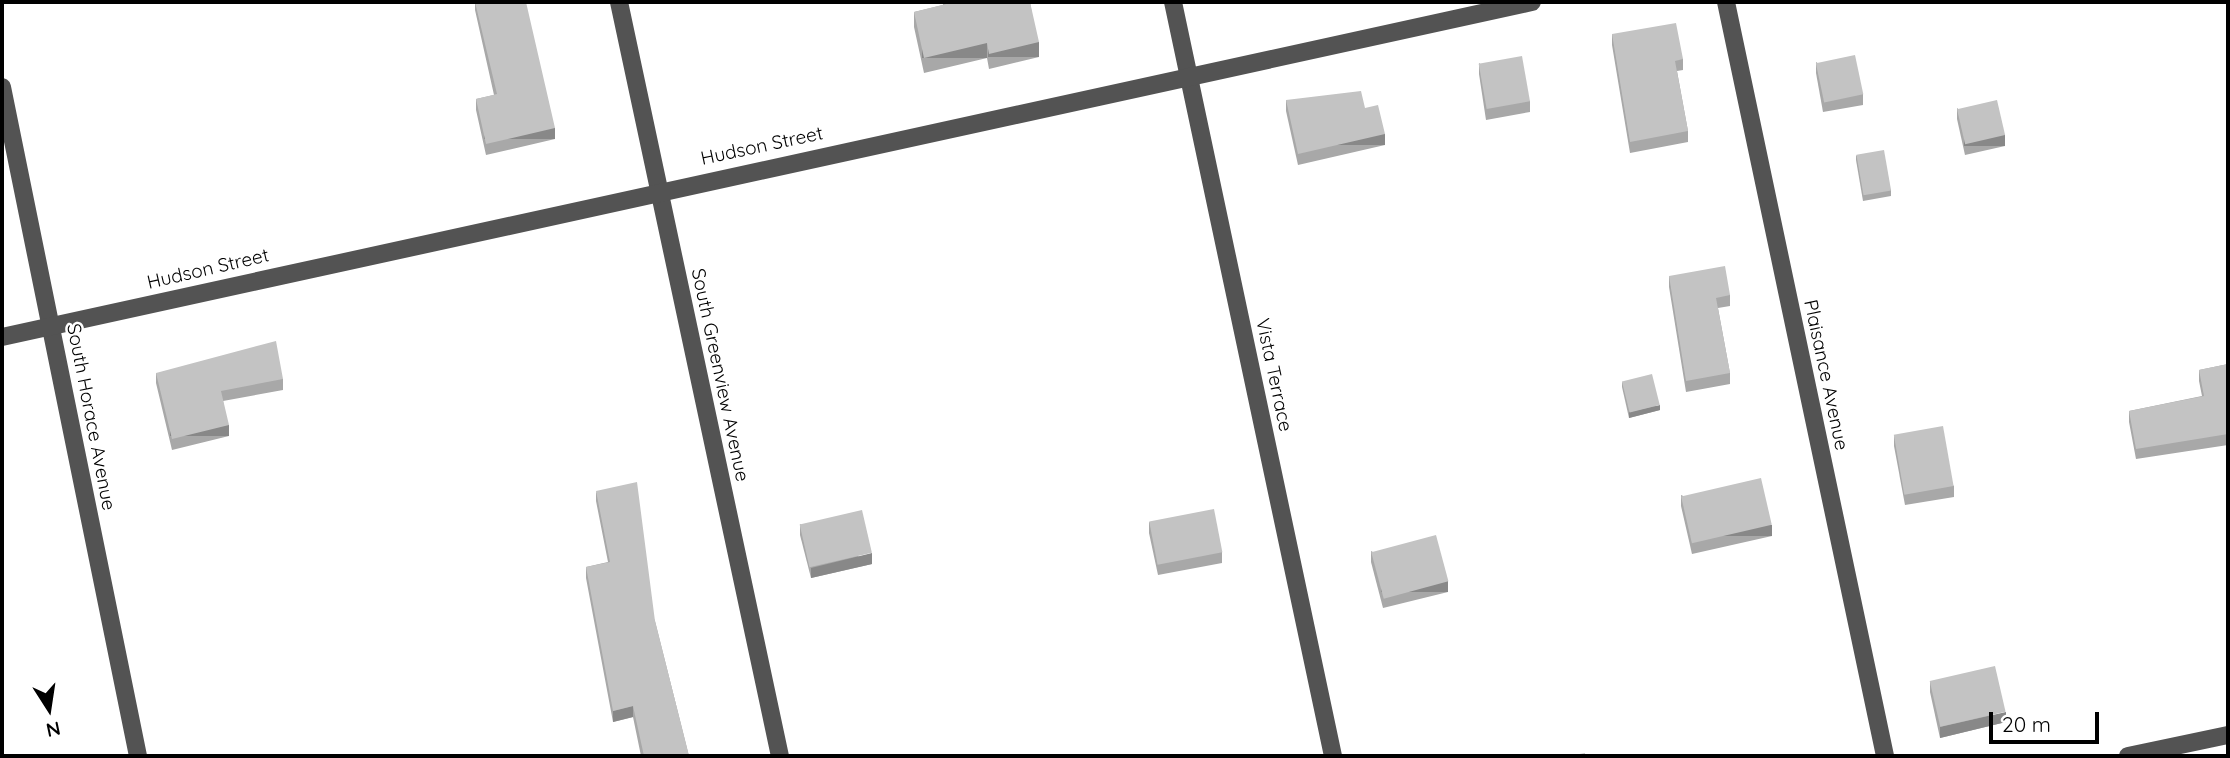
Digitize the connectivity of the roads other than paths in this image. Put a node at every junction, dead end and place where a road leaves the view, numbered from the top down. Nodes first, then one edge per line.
1 (619, 2) edge
2 (1173, 2) edge
3 (1532, 2) edge
4 (1726, 2) edge
5 (1188, 74) junction
6 (2, 87) edge
7 (659, 190) junction
8 (51, 325) junction
9 (2, 337) edge
10 (2228, 735) edge
11 (138, 756) edge
12 (780, 756) edge
13 (1333, 756) edge
14 (1885, 756) edge
15 (2129, 756) edge

1 - 7 street, South Greenview Avenue
2 - 5 street, Vista Terrace
3 - 5 street, Hudson Street
4 - 14 street, Plaisance Avenue
5 - 7 street, Hudson Street
5 - 13 street, Vista Terrace
6 - 8 street, South Horace Avenue
7 - 8 street, Hudson Street
7 - 12 street, South Greenview Avenue
8 - 9 street, Hudson Street
8 - 11 street, South Horace Avenue
10 - 15 street

